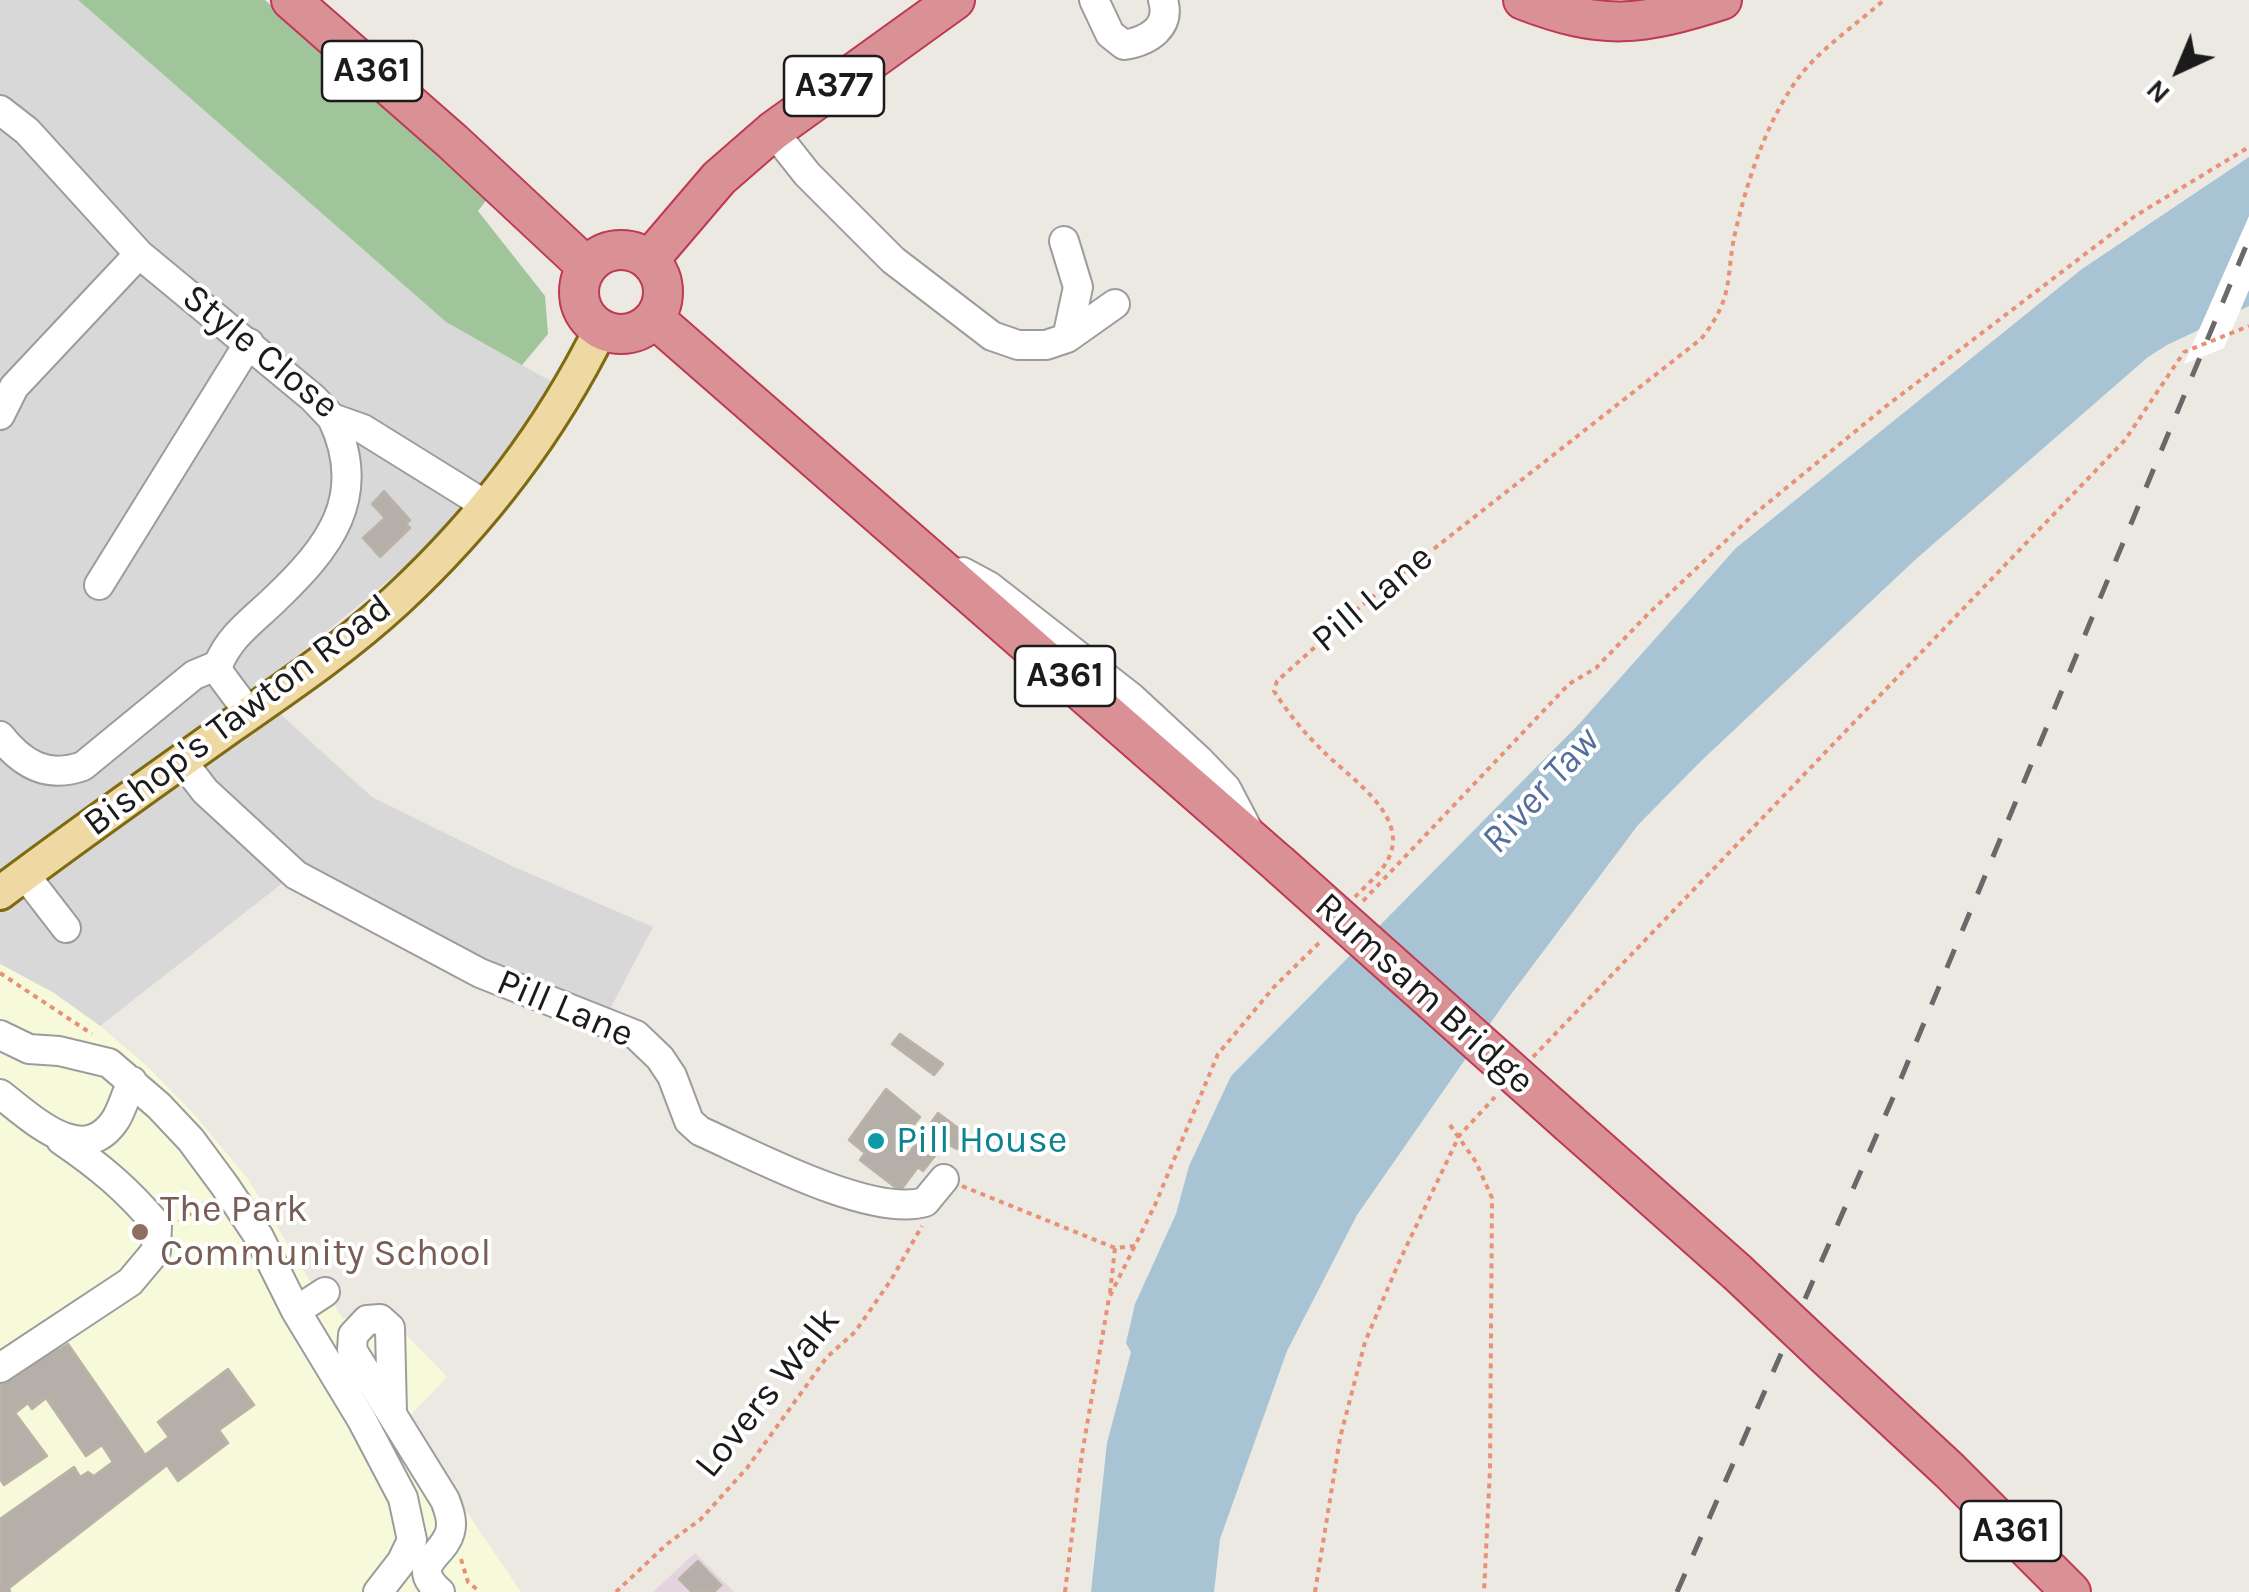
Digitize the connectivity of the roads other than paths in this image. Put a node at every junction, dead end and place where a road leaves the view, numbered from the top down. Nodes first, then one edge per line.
1 (291, 0) edge
2 (955, 0) edge
3 (1094, 0) edge
4 (1163, 0) edge
5 (1523, 0) edge
6 (1722, 0) edge
7 (0, 110) edge
8 (773, 131) junction
9 (1064, 241) dead end
10 (139, 254) junction
11 (650, 260) junction
12 (587, 267) junction
13 (1115, 304) dead end
14 (655, 318) junction
15 (601, 330) junction
16 (1067, 338) junction
17 (249, 344) junction
18 (0, 414) edge
19 (332, 418) junction
20 (487, 506) junction
21 (99, 585) dead end
22 (218, 665) junction
23 (249, 713) junction
24 (0, 736) edge
25 (182, 761) junction
26 (12, 884) edge
27 (66, 928) dead end
28 (0, 1036) edge
29 (132, 1081) junction
30 (0, 1094) edge
31 (61, 1140) junction
32 (944, 1179) road end
33 (325, 1292) dead end
34 (296, 1310) junction
35 (0, 1368) edge
36 (392, 1414) dead end
37 (378, 1592) edge
38 (440, 1592) edge
39 (2071, 1592) edge

1 - 12 highway, A361
2 - 8 highway, A377
3 - 4 street
5 - 6 highway
7 - 10 street, Style Close
8 - 11 highway, A377
8 - 16 street
9 - 16 street
10 - 17 street, Style Close
10 - 18 street
11 - 12 highway
11 - 14 highway
12 - 15 highway
13 - 16 street
14 - 15 highway
14 - 39 highway, Rumsam Bridge / A361, bridge
15 - 20 main road, Bishop's Tawton Road
17 - 19 street, Style Close
17 - 21 street
19 - 20 street, Style Close
19 - 22 street
20 - 23 main road, Bishop's Tawton Road
22 - 23 street
22 - 24 street
23 - 25 main road, Bishop's Tawton Road
25 - 26 main road, Bishop's Tawton Road
25 - 32 street, Pill Lane
26 - 27 street
28 - 29 street
29 - 31 street
29 - 34 street
30 - 31 street
31 - 35 street
33 - 34 street
34 - 37 street
36 - 38 street

